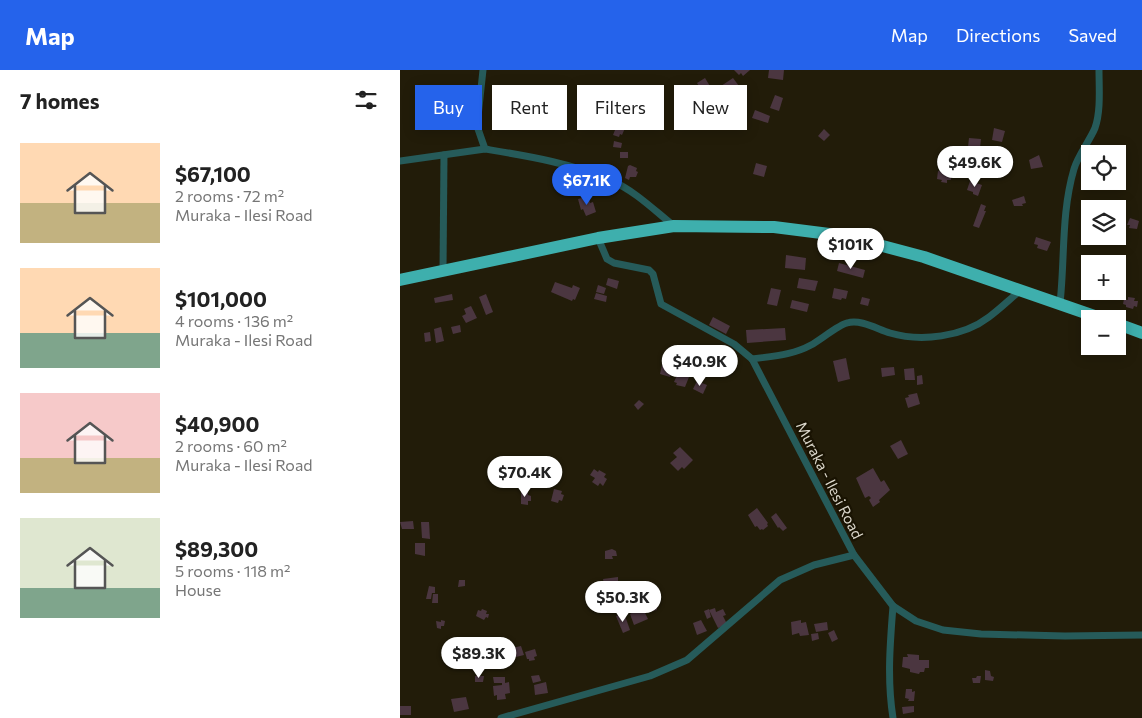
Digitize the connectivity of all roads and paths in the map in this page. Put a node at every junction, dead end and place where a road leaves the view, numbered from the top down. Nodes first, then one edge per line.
1 (483, 70) edge
2 (1099, 70) edge
3 (485, 149) junction
4 (444, 155) junction
5 (400, 161) edge
6 (674, 226) junction
7 (598, 238) junction
8 (443, 271) junction
9 (400, 280) edge
10 (1021, 290) junction
11 (1060, 304) junction
12 (1081, 311) edge
13 (1126, 327) edge
14 (1142, 333) edge
15 (752, 359) junction
16 (854, 555) junction
17 (894, 606) junction
18 (1142, 636) edge
19 (501, 718) edge
20 (893, 718) edge

1 - 3 street
2 - 11 street
3 - 4 street
3 - 6 street
4 - 5 street
4 - 8 street
6 - 7 highway
6 - 10 highway
7 - 8 highway
7 - 15 street, Muraka - Ilesi Road
8 - 9 highway
10 - 11 highway
10 - 15 street
11 - 12 highway
13 - 14 highway
15 - 16 street, Muraka - Ilesi Road
16 - 17 street, Muraka - Ilesi Road
16 - 19 street
17 - 18 street, Muraka - Ilesi Road
17 - 20 street

